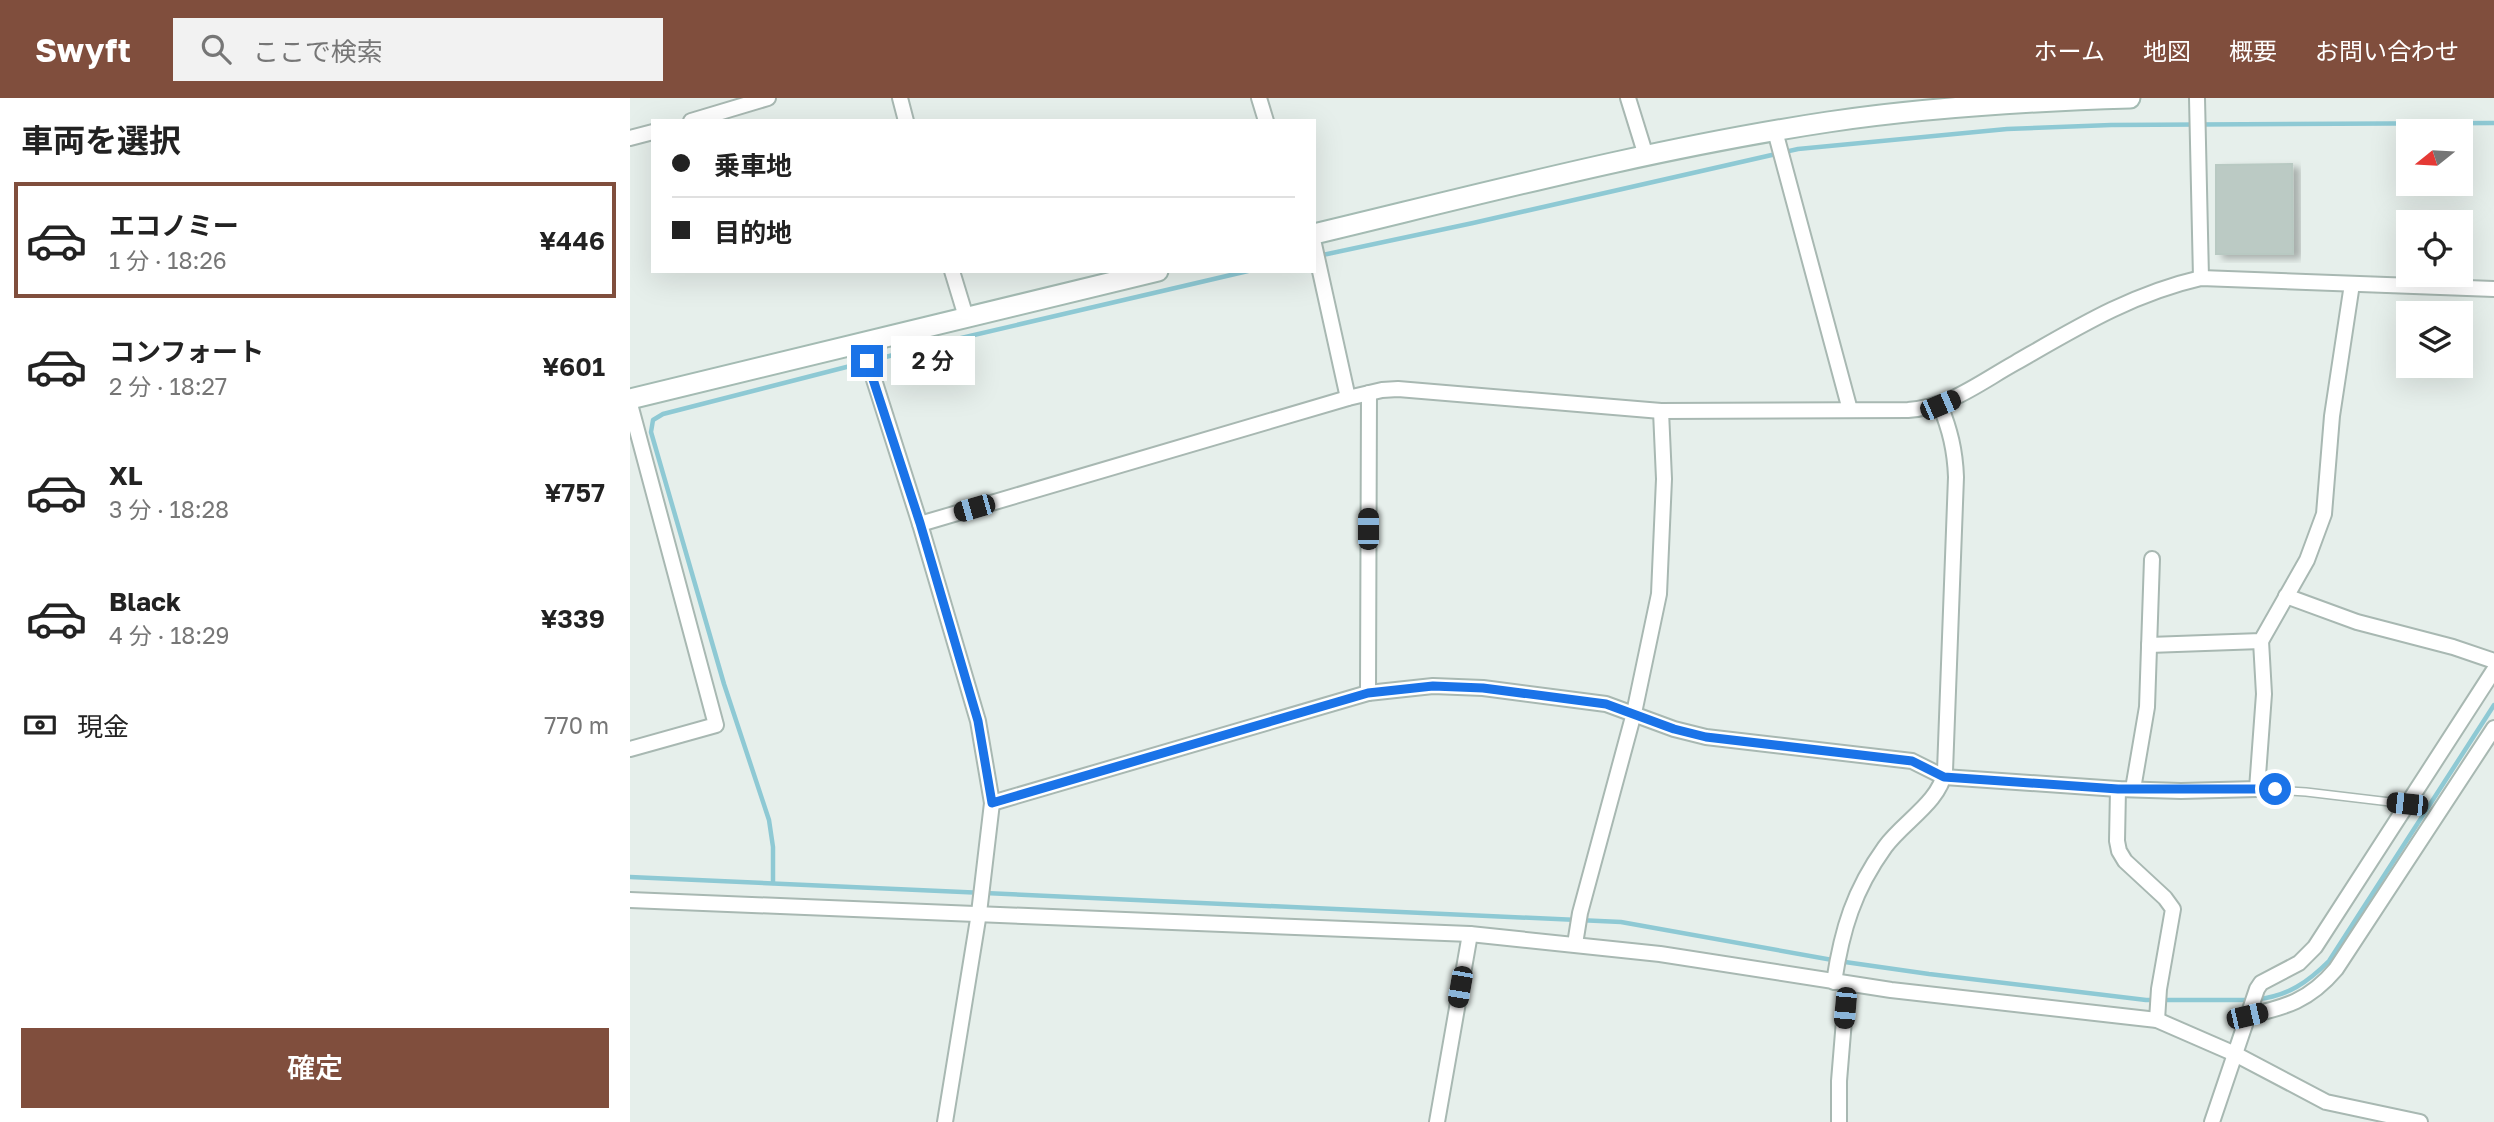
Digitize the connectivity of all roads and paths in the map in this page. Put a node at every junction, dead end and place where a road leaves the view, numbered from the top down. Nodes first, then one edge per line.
1 (768, 98) edge
2 (900, 98) edge
3 (1259, 98) edge
4 (1628, 98) edge
5 (2097, 98) edge
6 (2130, 98) edge
7 (2197, 98) edge
8 (698, 119) edge
9 (905, 119) edge
10 (1265, 119) edge
11 (651, 133) edge
12 (630, 138) edge
13 (1776, 139) junction
14 (1646, 156) junction
15 (1316, 234) edge
16 (1317, 256) edge
17 (953, 273) edge
18 (1150, 273) edge
19 (2201, 278) junction
20 (2352, 284) junction
21 (2494, 289) edge
22 (966, 317) junction
23 (862, 342) junction
24 (1369, 393) junction
25 (1348, 398) junction
26 (630, 401) edge
27 (1940, 405) junction
28 (1850, 410) junction
29 (1661, 411) junction
30 (920, 523) junction
31 (2152, 559) dead end
32 (2286, 596) junction
33 (2261, 641) junction
34 (2149, 645) junction
35 (2494, 661) edge
36 (2494, 670) edge
37 (1368, 693) junction
38 (1634, 713) junction
39 (2494, 728) edge
40 (630, 749) edge
41 (1944, 777) junction
42 (2126, 789) junction
43 (2258, 789) junction
44 (992, 803) junction
45 (2407, 804) junction
46 (630, 900) edge
47 (979, 910) junction
48 (1470, 934) junction
49 (1576, 939) junction
50 (1839, 979) junction
51 (2248, 1013) junction
52 (2157, 1016) junction
53 (2235, 1054) junction
54 (945, 1122) edge
55 (1437, 1122) edge
56 (1839, 1122) edge
57 (2213, 1122) edge
58 (2420, 1122) edge

1 - 8 street
2 - 9 street
3 - 10 street
4 - 14 street
5 - 6 street
5 - 13 street
7 - 19 street
11 - 12 street
13 - 14 street
13 - 28 street
14 - 15 street
16 - 25 street
17 - 22 street
18 - 22 street
19 - 20 street
19 - 27 street
20 - 21 street
20 - 32 street
22 - 23 street
23 - 26 street
23 - 30 street
24 - 25 street
24 - 29 street
24 - 37 street
25 - 30 street
26 - 40 street
27 - 28 street
27 - 41 street
28 - 29 street
29 - 38 street
30 - 44 street
31 - 34 street
32 - 33 street
32 - 35 street
33 - 34 street
33 - 43 street
34 - 42 street
36 - 45 street
37 - 38 street
37 - 44 street
38 - 41 street
38 - 49 street
39 - 51 street
41 - 42 street
41 - 50 street
42 - 43 street
42 - 52 street
43 - 45 lane
44 - 47 street
45 - 51 street
46 - 47 street
47 - 48 street
47 - 54 street
48 - 49 street
48 - 55 street
49 - 50 street
50 - 52 street
50 - 56 street
51 - 53 street
52 - 53 street
53 - 57 street
53 - 58 street

